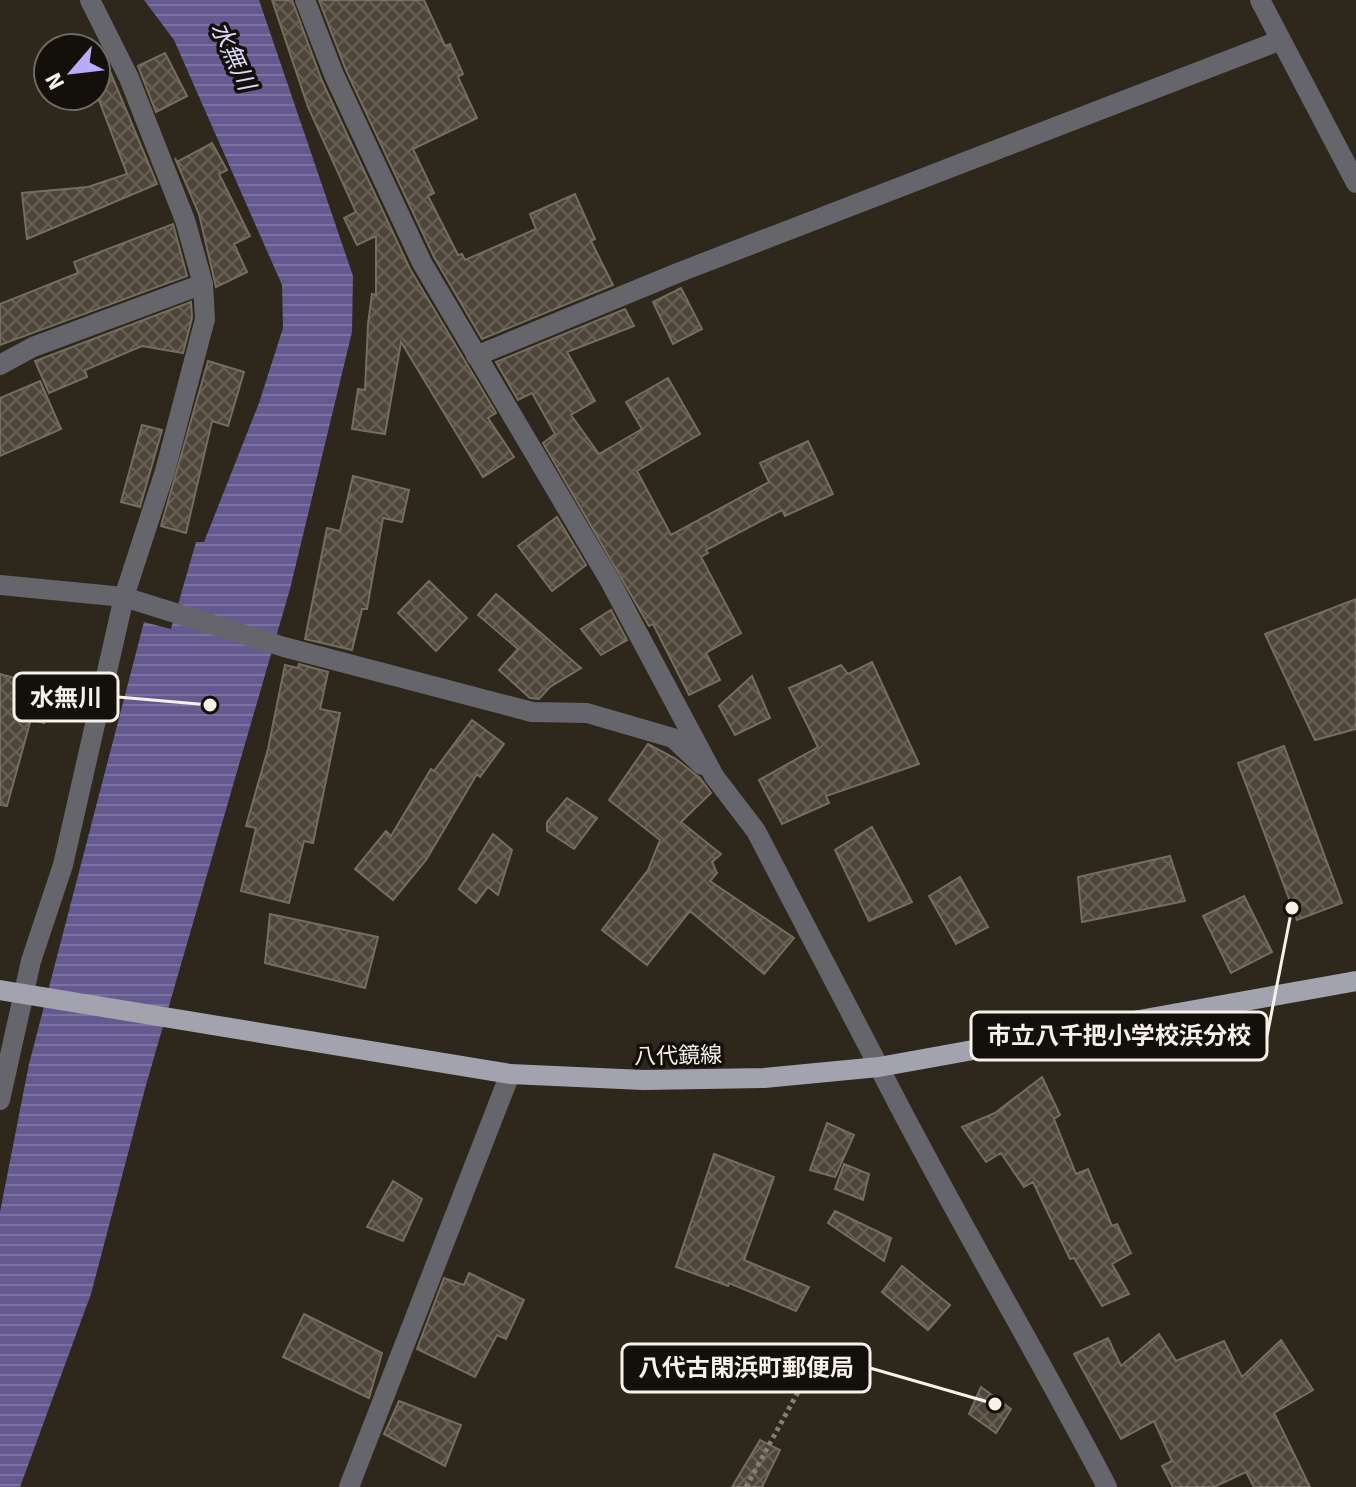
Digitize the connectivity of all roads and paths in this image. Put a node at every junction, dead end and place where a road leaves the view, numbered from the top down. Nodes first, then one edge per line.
1 (90, 0) edge
2 (305, 0) edge
3 (1260, 0) edge
4 (1281, 40) junction
5 (1356, 183) edge
6 (203, 284) junction
7 (476, 356) junction
8 (0, 365) edge
9 (0, 585) edge
10 (124, 597) junction
11 (714, 776) junction
12 (1356, 981) edge
13 (0, 990) edge
14 (28, 995) junction
15 (879, 1067) junction
16 (510, 1074) junction
17 (0, 1100) edge
18 (821, 1350) dead end
19 (349, 1487) edge
20 (746, 1487) edge
21 (1107, 1487) edge

1 - 6 street
2 - 7 street
3 - 4 street
4 - 5 street
4 - 7 street
6 - 8 street
6 - 10 street
7 - 11 street
9 - 10 street
10 - 11 street
10 - 14 street
11 - 15 street
12 - 15 main road, 八代鏡線
13 - 14 main road, 八代鏡線
14 - 16 main road, 八代鏡線
14 - 17 street
15 - 16 main road, 八代鏡線
15 - 21 street
16 - 19 street
18 - 20 path

